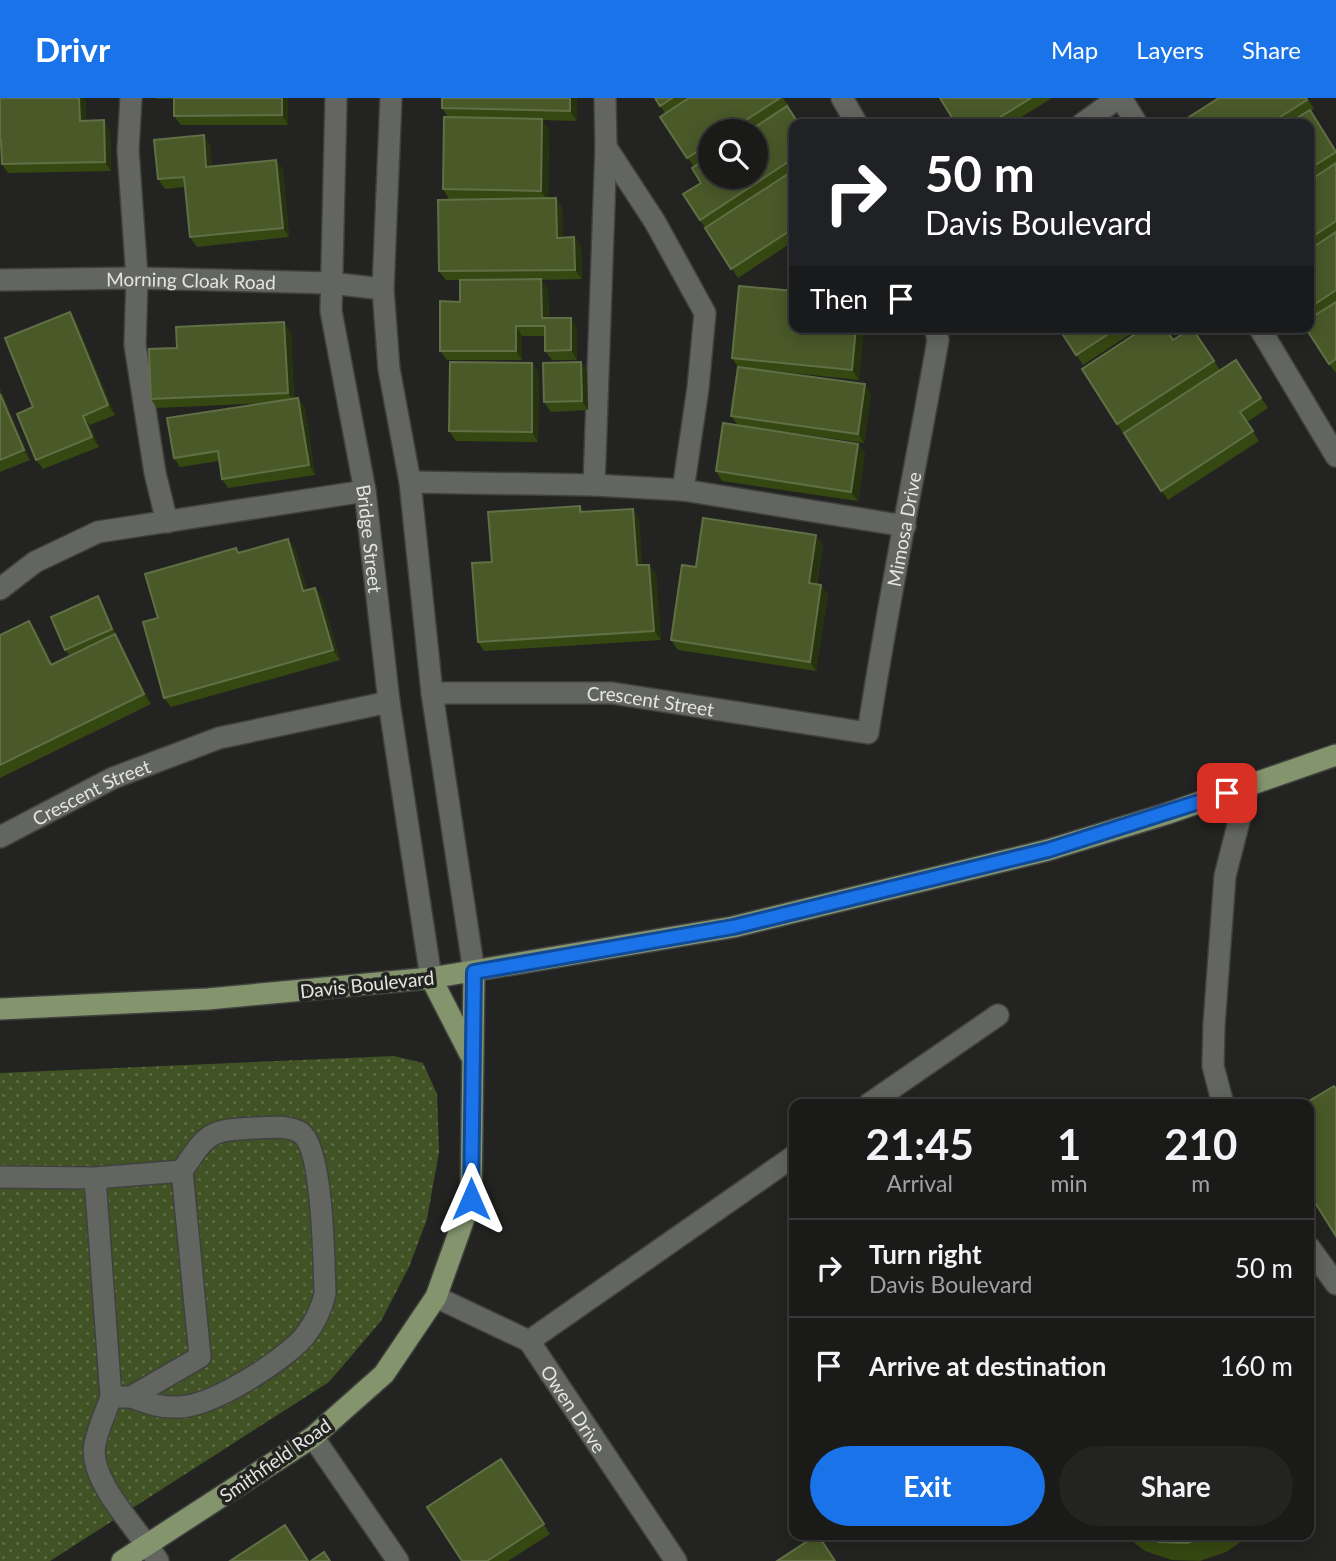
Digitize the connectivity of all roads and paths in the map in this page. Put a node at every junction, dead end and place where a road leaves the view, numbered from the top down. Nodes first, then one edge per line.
1 (131, 98) edge
2 (336, 98) edge
3 (391, 98) edge
4 (605, 98) edge
5 (842, 98) edge
6 (1120, 98) edge
7 (855, 119) edge
8 (1089, 119) edge
9 (1134, 119) edge
10 (606, 147) junction
11 (137, 278) junction
12 (0, 280) edge
13 (330, 283) junction
14 (383, 289) junction
15 (936, 333) edge
16 (1263, 333) edge
17 (1336, 456) edge
18 (410, 482) junction
19 (594, 485) junction
20 (683, 490) junction
21 (365, 491) junction
22 (167, 522) junction
23 (905, 526) junction
24 (0, 589) edge
25 (432, 693) junction
26 (389, 702) junction
27 (868, 733) joint
28 (1336, 755) edge
29 (1248, 786) junction
30 (0, 837) edge
31 (474, 972) junction
32 (431, 978) junction
33 (0, 1009) edge
34 (998, 1014) dead end
35 (471, 1058) junction
36 (876, 1099) edge
37 (1222, 1099) edge
38 (789, 1159) edge
39 (182, 1171) junction
40 (0, 1177) edge
41 (95, 1178) junction
42 (1314, 1254) edge
43 (1336, 1284) edge
44 (436, 1297) junction
45 (529, 1341) junction
46 (121, 1397) junction
47 (313, 1437) junction
48 (153, 1553) edge
49 (122, 1561) edge
50 (398, 1561) edge
51 (676, 1561) edge

1 - 11 street
2 - 13 street, Bridge Street
3 - 14 street
4 - 10 street
5 - 7 street
6 - 8 street
6 - 9 street
10 - 19 street
10 - 20 street
11 - 12 street, Morning Cloak Road
11 - 13 street, Morning Cloak Road
11 - 22 street
13 - 14 street, Morning Cloak Road
13 - 21 street, Bridge Street
14 - 18 street
15 - 23 street, Mimosa Drive
16 - 17 street
18 - 19 street
18 - 25 street
19 - 20 street
20 - 23 street
21 - 22 street
21 - 26 street, Bridge Street
22 - 24 street
23 - 27 street, Mimosa Drive
25 - 27 street, Crescent Street
25 - 31 street
26 - 30 street, Crescent Street
26 - 32 street, Bridge Street
28 - 29 main road, Davis Boulevard
29 - 31 main road, Davis Boulevard
29 - 37 street
31 - 32 main road, Davis Boulevard
31 - 35 main road, Smithfield Road
32 - 33 main road, Davis Boulevard
32 - 35 main road, Smithfield Road
34 - 36 street
35 - 44 main road, Smithfield Road
38 - 45 street
39 - 41 street
39 - 46 street
39 - 46 street
40 - 41 street
41 - 46 street
42 - 43 street
44 - 45 street
44 - 47 main road, Smithfield Road
45 - 51 street, Owen Drive
46 - 48 street
47 - 48 main road, Smithfield Road
47 - 50 street
48 - 49 main road, Smithfield Road

